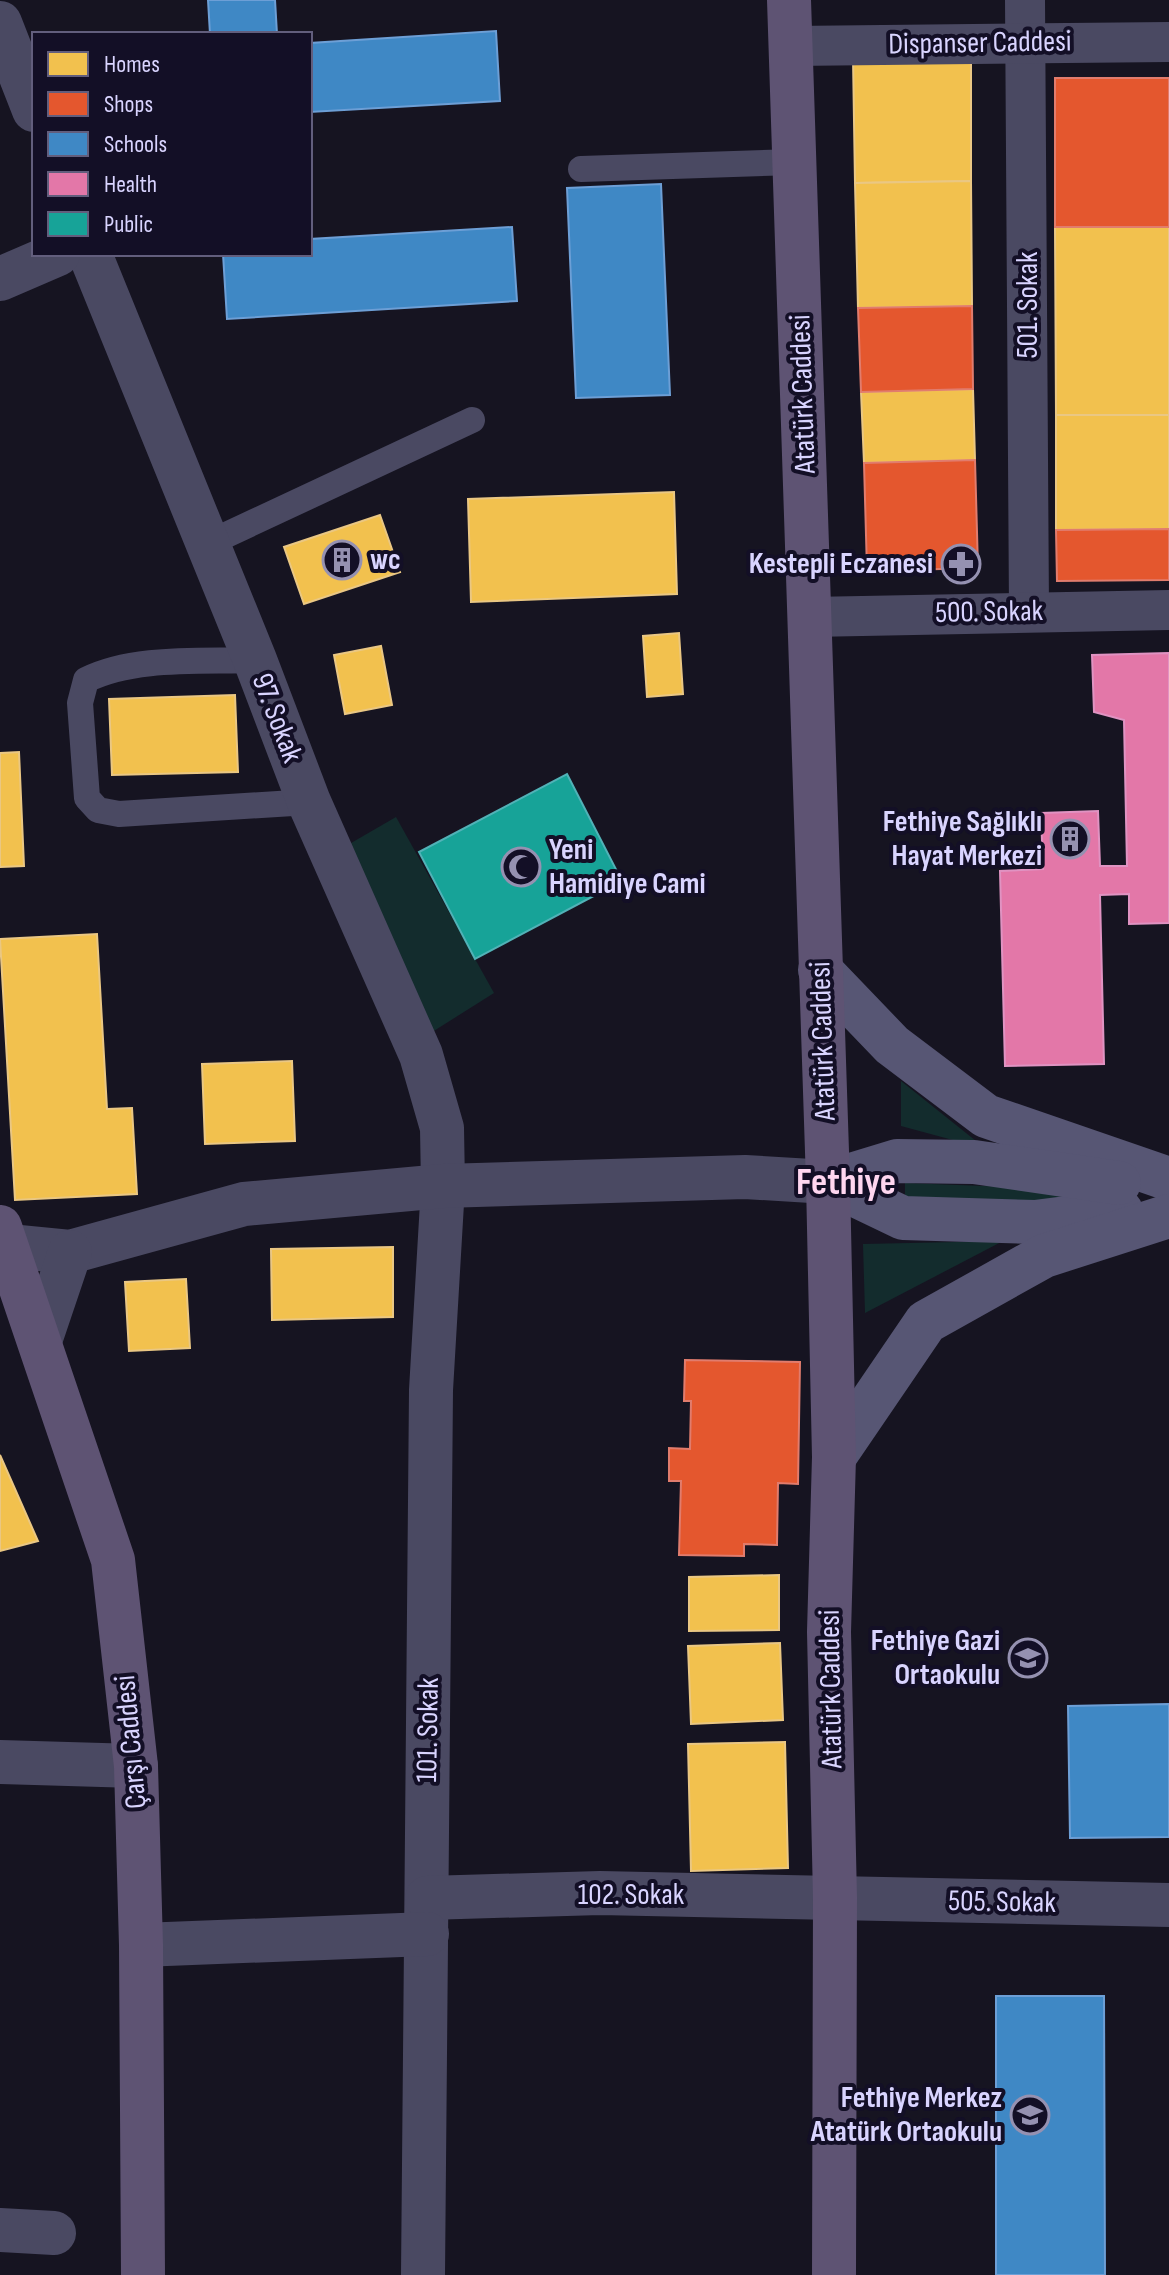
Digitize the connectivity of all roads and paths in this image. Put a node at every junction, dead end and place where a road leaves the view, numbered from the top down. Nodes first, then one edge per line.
1 (789, 0) edge
2 (1025, 0) edge
3 (0, 23) edge
4 (1027, 42) junction
5 (1169, 42) edge
6 (792, 46) junction
7 (32, 105) edge
8 (795, 162) junction
9 (581, 169) dead end
10 (53, 256) edge
11 (91, 256) edge
12 (0, 279) edge
13 (472, 420) dead end
14 (207, 544) junction
15 (1169, 610) edge
16 (1029, 611) junction
17 (810, 617) junction
18 (255, 660) junction
19 (309, 802) junction
20 (820, 970) junction
21 (1169, 1179) edge
22 (828, 1182) junction
23 (443, 1186) junction
24 (1169, 1190) edge
25 (1169, 1205) edge
26 (1169, 1216) edge
27 (4, 1237) edge
28 (70, 1252) junction
29 (40, 1341) junction
30 (834, 1457) junction
31 (0, 1762) edge
32 (136, 1766) junction
33 (835, 1898) junction
34 (1169, 1905) edge
35 (427, 1916) junction
36 (141, 1945) junction
37 (0, 2230) edge
38 (54, 2233) dead end
39 (143, 2275) edge
40 (423, 2275) edge
41 (834, 2275) edge

1 - 6 main road, Atatürk Caddesi
2 - 4 street, 501. Sokak
3 - 7 street
4 - 5 street, Dispanser Caddesi
4 - 6 street, Dispanser Caddesi
4 - 16 street, 501. Sokak
6 - 8 main road, Atatürk Caddesi
8 - 9 lane
8 - 17 main road, Atatürk Caddesi
10 - 12 street
11 - 14 street, 97. Sokak
13 - 14 lane
14 - 18 street, 97. Sokak
15 - 16 street, 500. Sokak
16 - 17 street, 500. Sokak
17 - 20 main road, Atatürk Caddesi
18 - 19 street, 97. Sokak
18 - 19 lane
19 - 23 street, 97. Sokak
20 - 21 main road
20 - 22 main road, Atatürk Caddesi
22 - 23 street
22 - 24 main road
22 - 25 main road
22 - 30 main road, Atatürk Caddesi
23 - 28 street
23 - 35 street, 101. Sokak
26 - 30 main road
27 - 28 street
27 - 29 main road, Çarşı Caddesi
28 - 29 street
29 - 32 main road, Çarşı Caddesi
30 - 33 main road, Atatürk Caddesi
31 - 32 street
32 - 36 main road, Çarşı Caddesi
33 - 34 street, 505. Sokak
33 - 35 street, 102. Sokak
33 - 41 main road, Atatürk Caddesi
35 - 36 street, 102. Sokak
35 - 40 street, 101. Sokak
36 - 39 main road, Çarşı Caddesi
37 - 38 street

